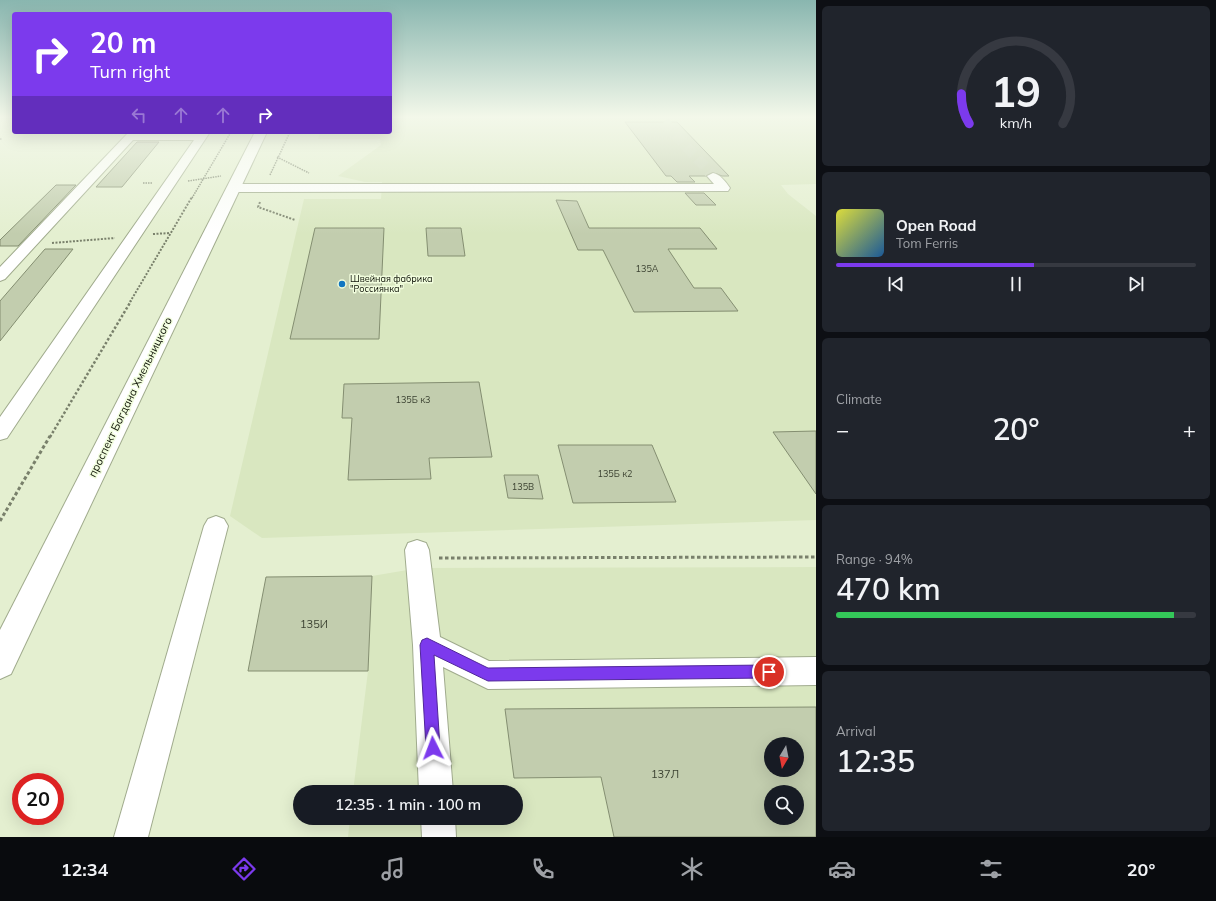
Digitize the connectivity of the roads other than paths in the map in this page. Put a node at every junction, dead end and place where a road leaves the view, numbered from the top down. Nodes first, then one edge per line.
1 (112, 156) edge
2 (188, 156) edge
3 (249, 156) edge
4 (713, 176) tunnel mouth
5 (236, 182) junction
6 (0, 276) edge
7 (0, 433) edge
8 (216, 526) dead end
9 (418, 554) road end
10 (427, 645) junction
11 (0, 662) edge
12 (816, 671) edge
13 (436, 785) edge
14 (438, 825) edge
15 (131, 837) edge
16 (439, 837) edge

1 - 6 street
2 - 7 street
3 - 5 main road, проспект Богдана Хмельницкого
4 - 5 street
5 - 11 main road, проспект Богдана Хмельницкого
8 - 15 street
9 - 10 street
10 - 12 street
10 - 13 street
14 - 16 street

